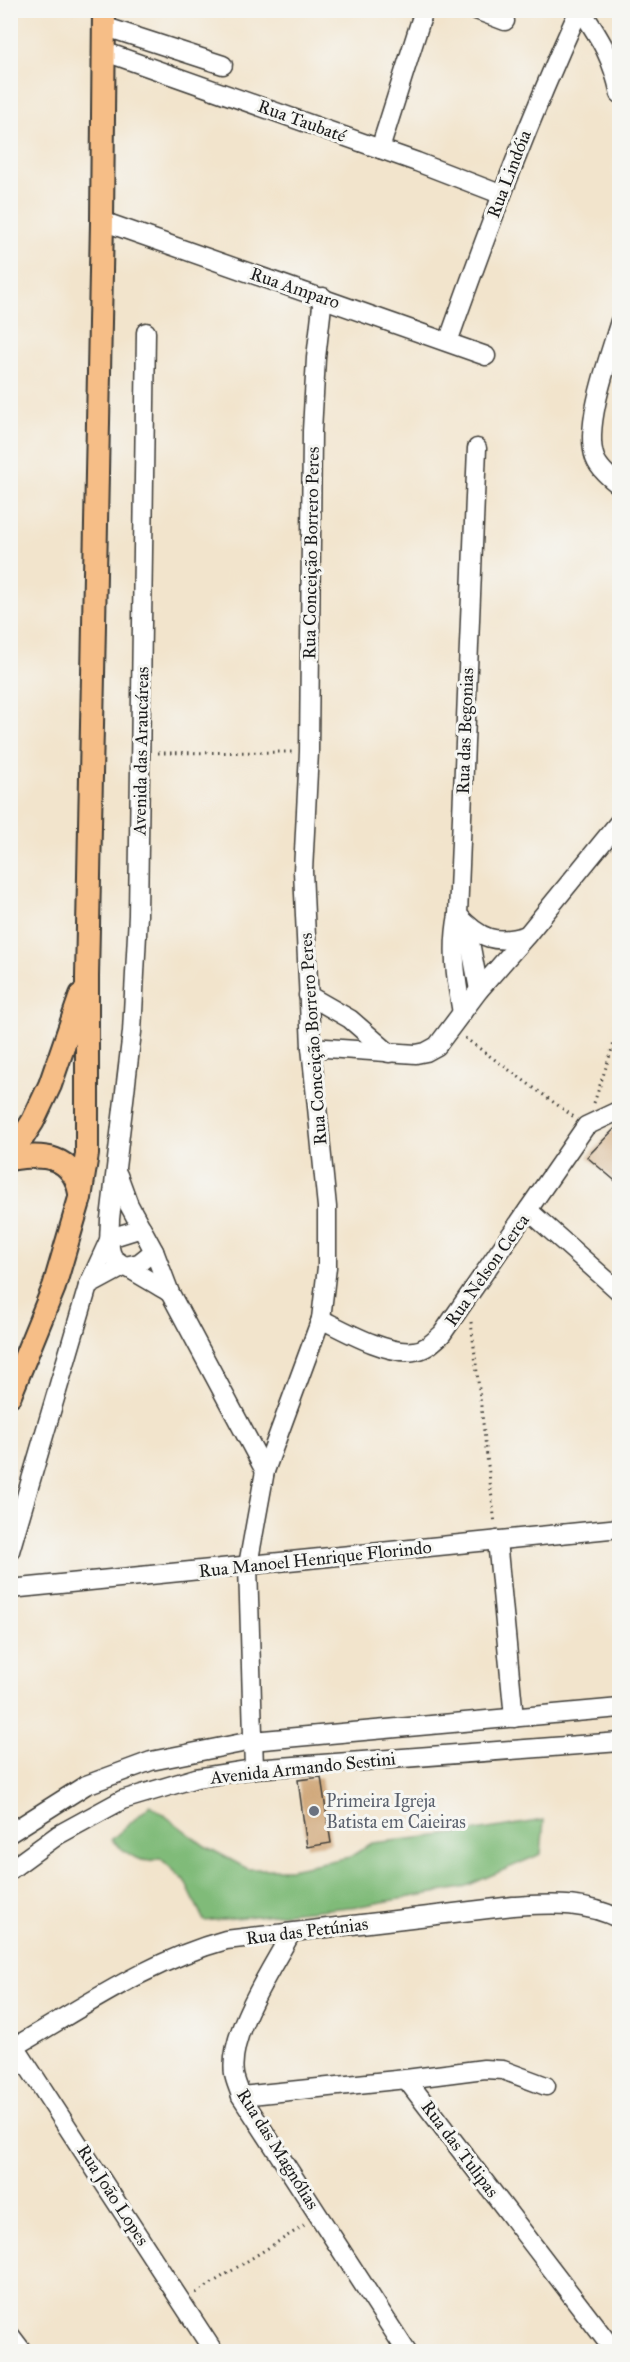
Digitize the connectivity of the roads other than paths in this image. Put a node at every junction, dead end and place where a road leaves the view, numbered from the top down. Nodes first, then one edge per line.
1 (424, 10) edge
2 (476, 10) edge
3 (580, 10) edge
4 (103, 18) edge
5 (505, 21) dead end
6 (103, 51) junction
7 (223, 65) dead end
8 (620, 94) edge
9 (380, 149) junction
10 (500, 195) junction
11 (102, 221) junction
12 (323, 297) junction
13 (620, 321) edge
14 (146, 333) dead end
15 (448, 342) junction
16 (486, 356) dead end
17 (477, 448) dead end
18 (620, 486) edge
19 (620, 821) edge
20 (463, 921) junction
21 (527, 935) junction
22 (87, 977) junction
23 (479, 990) junction
24 (308, 995) junction
25 (462, 1013) junction
26 (311, 1047) junction
27 (389, 1053) junction
28 (50, 1085) junction
29 (620, 1110) edge
30 (10, 1133) edge
31 (10, 1158) edge
32 (116, 1169) junction
33 (80, 1198) junction
34 (528, 1210) junction
35 (142, 1228) junction
36 (110, 1238) junction
37 (154, 1251) junction
38 (125, 1266) junction
39 (88, 1286) junction
40 (620, 1292) edge
41 (170, 1293) junction
42 (321, 1318) junction
43 (10, 1395) edge
44 (265, 1471) junction
45 (620, 1528) edge
46 (497, 1540) junction
47 (10, 1551) edge
48 (248, 1565) junction
49 (10, 1590) edge
50 (620, 1708) edge
51 (514, 1718) junction
52 (252, 1741) junction
53 (620, 1742) edge
54 (254, 1769) junction
55 (18, 1824) edge
56 (10, 1833) edge
57 (10, 1870) edge
58 (620, 1919) edge
59 (291, 1933) junction
60 (13, 2043) edge
61 (406, 2079) junction
62 (546, 2086) dead end
63 (241, 2096) junction
64 (10, 2335) edge
65 (23, 2352) edge
66 (214, 2352) edge
67 (407, 2352) edge
68 (615, 2352) edge

1 - 9 street
2 - 5 street
3 - 8 street
3 - 10 street, Rua Lindóia
4 - 6 main road
4 - 7 street
6 - 9 street, Rua Taubaté
6 - 11 main road
9 - 10 street, Rua Taubaté
10 - 15 street, Rua Lindóia
11 - 12 street, Rua Amparo
11 - 22 main road
12 - 15 street, Rua Amparo
12 - 24 street, Rua Conceição Borrero Peres
13 - 18 street
14 - 32 street, Avenida das Araucáreas
15 - 16 street, Rua Amparo
17 - 20 street, Rua das Begonias
19 - 21 street
20 - 21 street
20 - 23 street, Rua das Begonias
20 - 25 street, Rua das Begonias
21 - 23 street
22 - 28 main road
22 - 33 main road
23 - 25 street
24 - 26 street, Rua Conceição Borrero Peres
24 - 27 street
25 - 27 street
26 - 27 street
26 - 42 street, Rua Conceição Borrero Peres
28 - 30 main road
28 - 31 main road
29 - 34 street, Rua Nelson Cerca
31 - 33 main road
32 - 35 street
32 - 36 street, Avenida das Araucáreas
33 - 43 main road
34 - 40 street
34 - 42 street, Rua Nelson Cerca
35 - 36 street
35 - 37 street
36 - 38 street
36 - 39 street
37 - 38 street
37 - 41 street
38 - 39 street
38 - 41 street
39 - 47 street
41 - 44 street
42 - 44 street, Rua Conceição Borrero Peres
44 - 48 street, Rua Conceição Borrero Peres
45 - 46 street, Rua Manoel Henrique Florindo
46 - 48 street, Rua Manoel Henrique Florindo
46 - 51 street
48 - 49 street, Rua Manoel Henrique Florindo
48 - 52 street, Rua Conceição Borrero Peres
50 - 51 street, Avenida Armando Sestini
51 - 52 street, Avenida Armando Sestini
52 - 54 street, Rua Conceição Borrero Peres
52 - 55 street, Avenida Armando Sestini
53 - 54 street, Avenida Armando Sestini
54 - 57 street, Avenida Armando Sestini
55 - 56 street, Avenida Armando Sestini
58 - 59 street, Rua das Petúnias
59 - 60 street, Rua das Petúnias
59 - 63 street, Rua das Magnólias
60 - 66 street, Rua João Lopes
61 - 62 street
61 - 63 street
61 - 68 street, Rua das Tulipas
63 - 67 street, Rua das Magnólias
64 - 65 street

